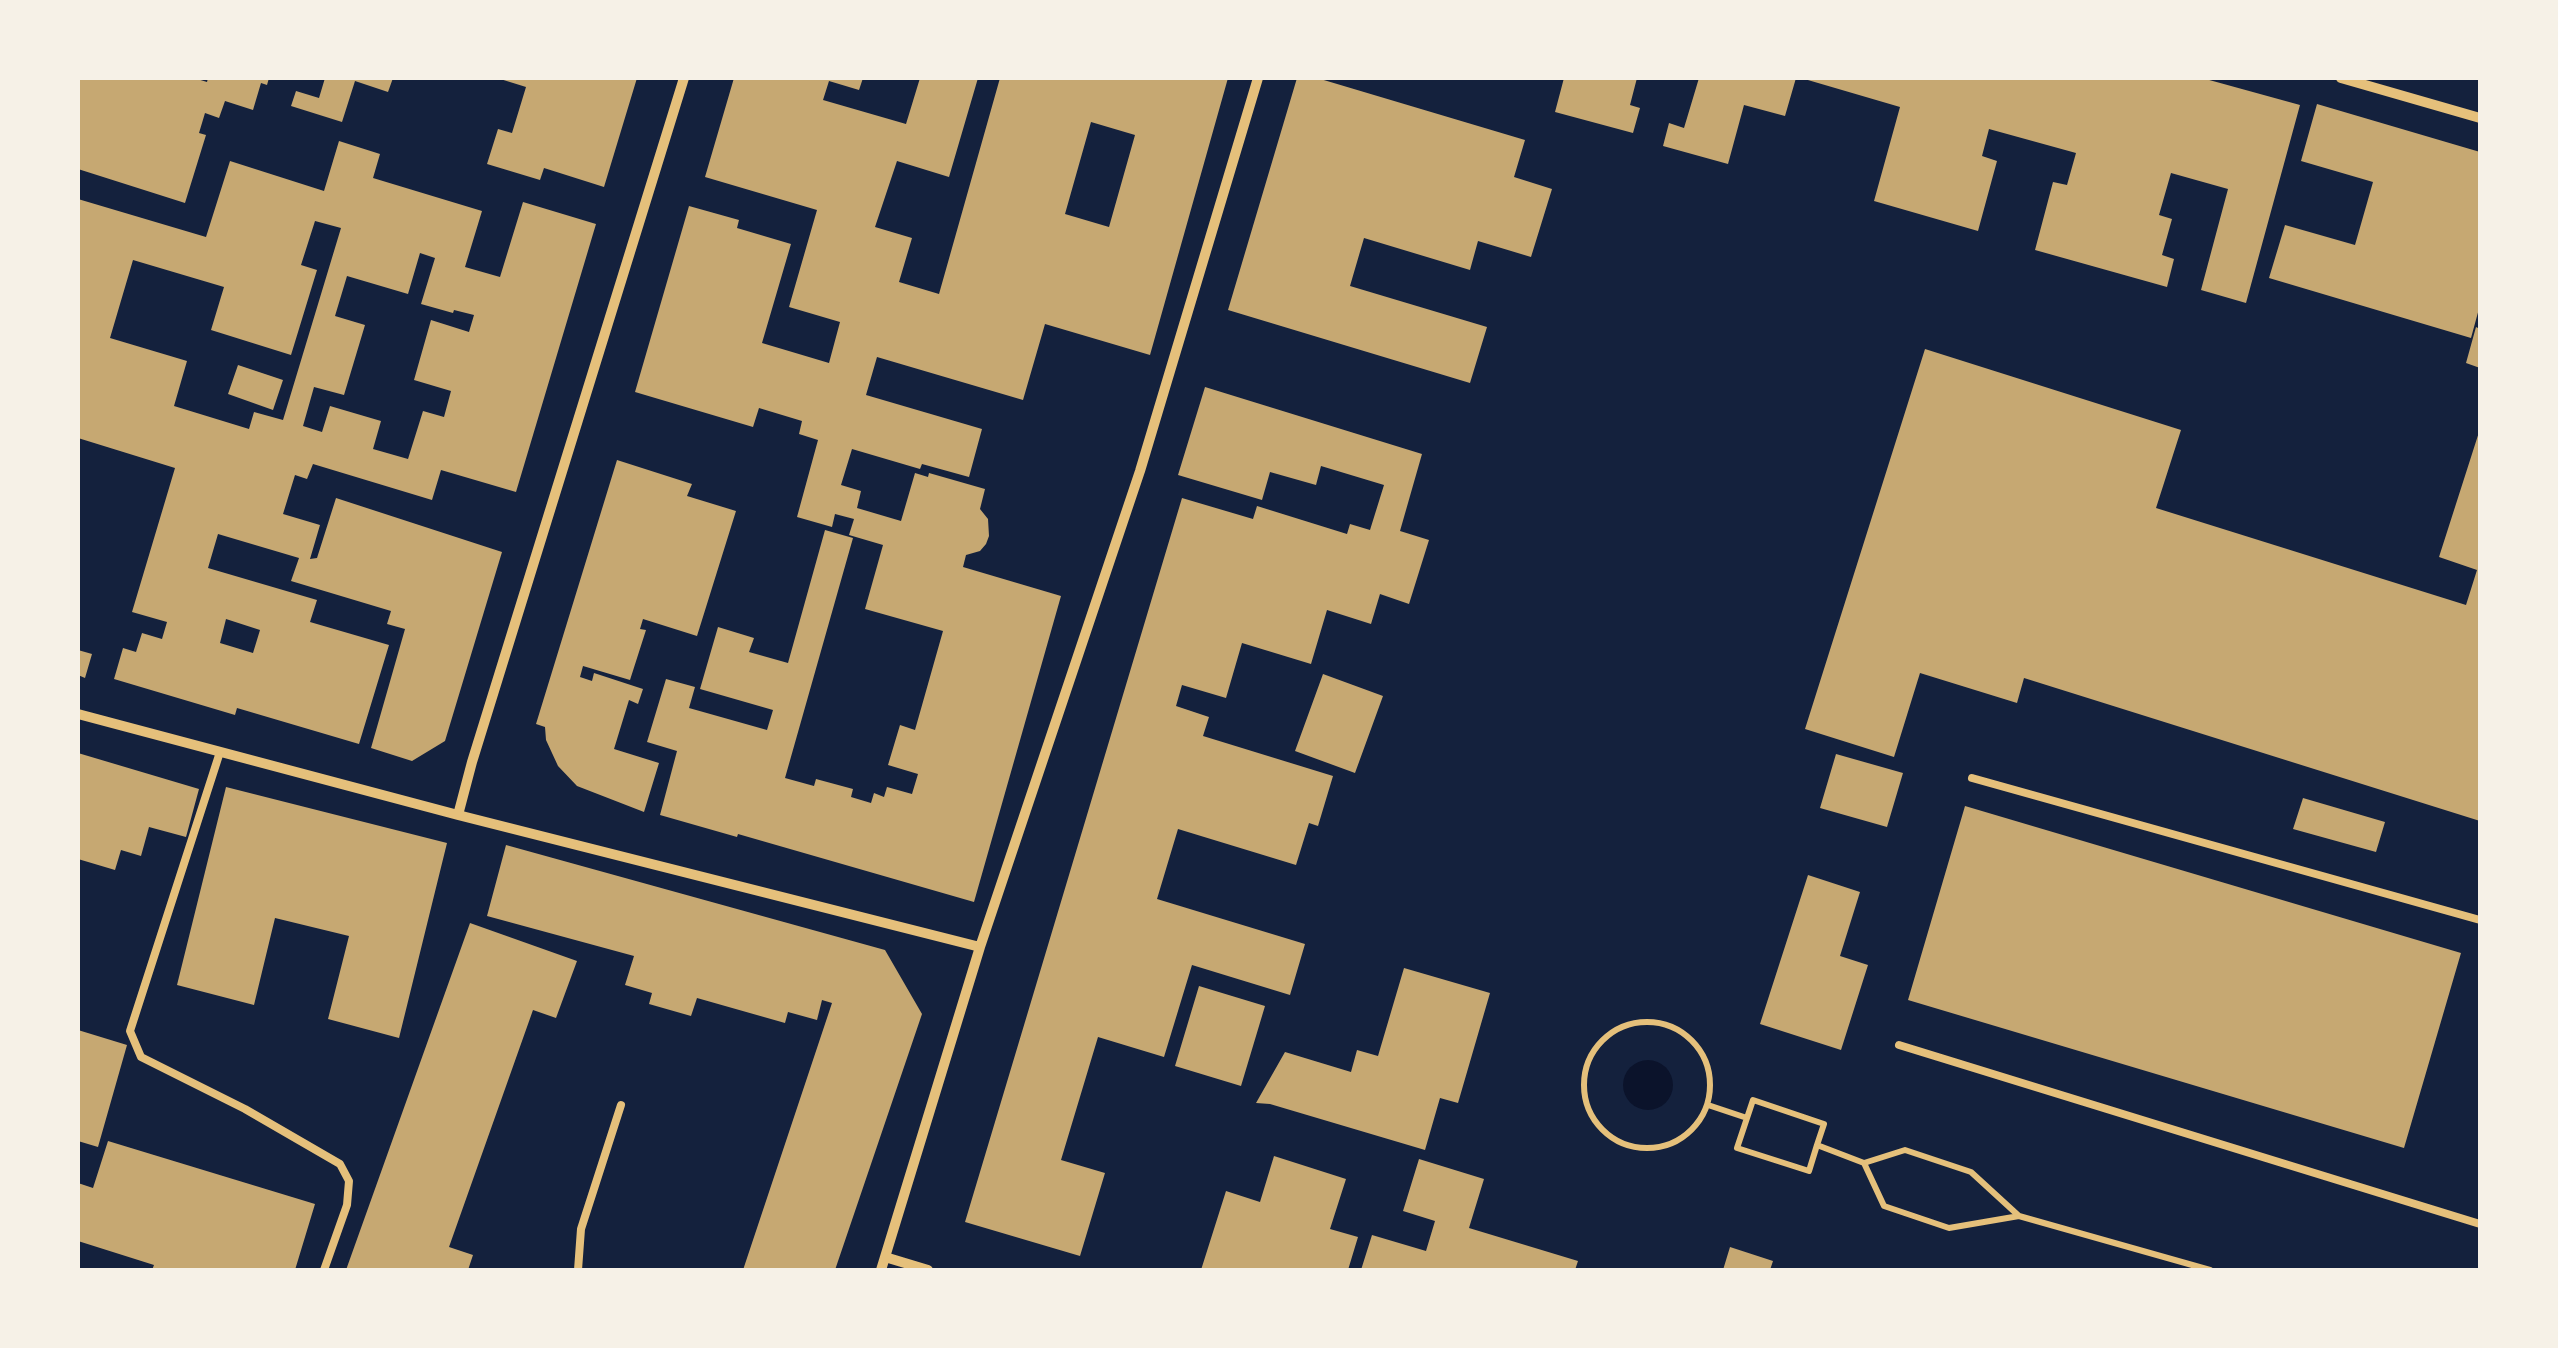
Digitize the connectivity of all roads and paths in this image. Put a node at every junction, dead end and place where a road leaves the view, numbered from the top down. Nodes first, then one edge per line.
1 (684, 78) edge
2 (1258, 78) edge
3 (2341, 78) edge
4 (2480, 118) edge
5 (78, 714) edge
6 (220, 752) junction
7 (1972, 778) dead end
8 (458, 815) junction
9 (2480, 920) edge
10 (980, 947) junction
11 (1900, 1045) dead end
12 (1708, 1104) junction
13 (621, 1105) dead end
14 (1746, 1118) junction
15 (1817, 1145) junction
16 (1864, 1163) junction
17 (2019, 1216) junction
18 (2480, 1224) edge
19 (885, 1257) junction
20 (324, 1270) edge
21 (578, 1270) edge
22 (880, 1270) edge
23 (928, 1270) edge
24 (2210, 1270) edge

1 - 8 street
2 - 10 street
3 - 4 street
5 - 6 street
6 - 8 street
6 - 20 lane
7 - 9 lane
8 - 10 street
10 - 19 street
11 - 18 lane
12 - 12 path
12 - 14 path
13 - 21 lane
14 - 15 path
14 - 15 path
15 - 16 path
16 - 17 path
16 - 17 path
17 - 24 path
19 - 22 street
19 - 23 street

